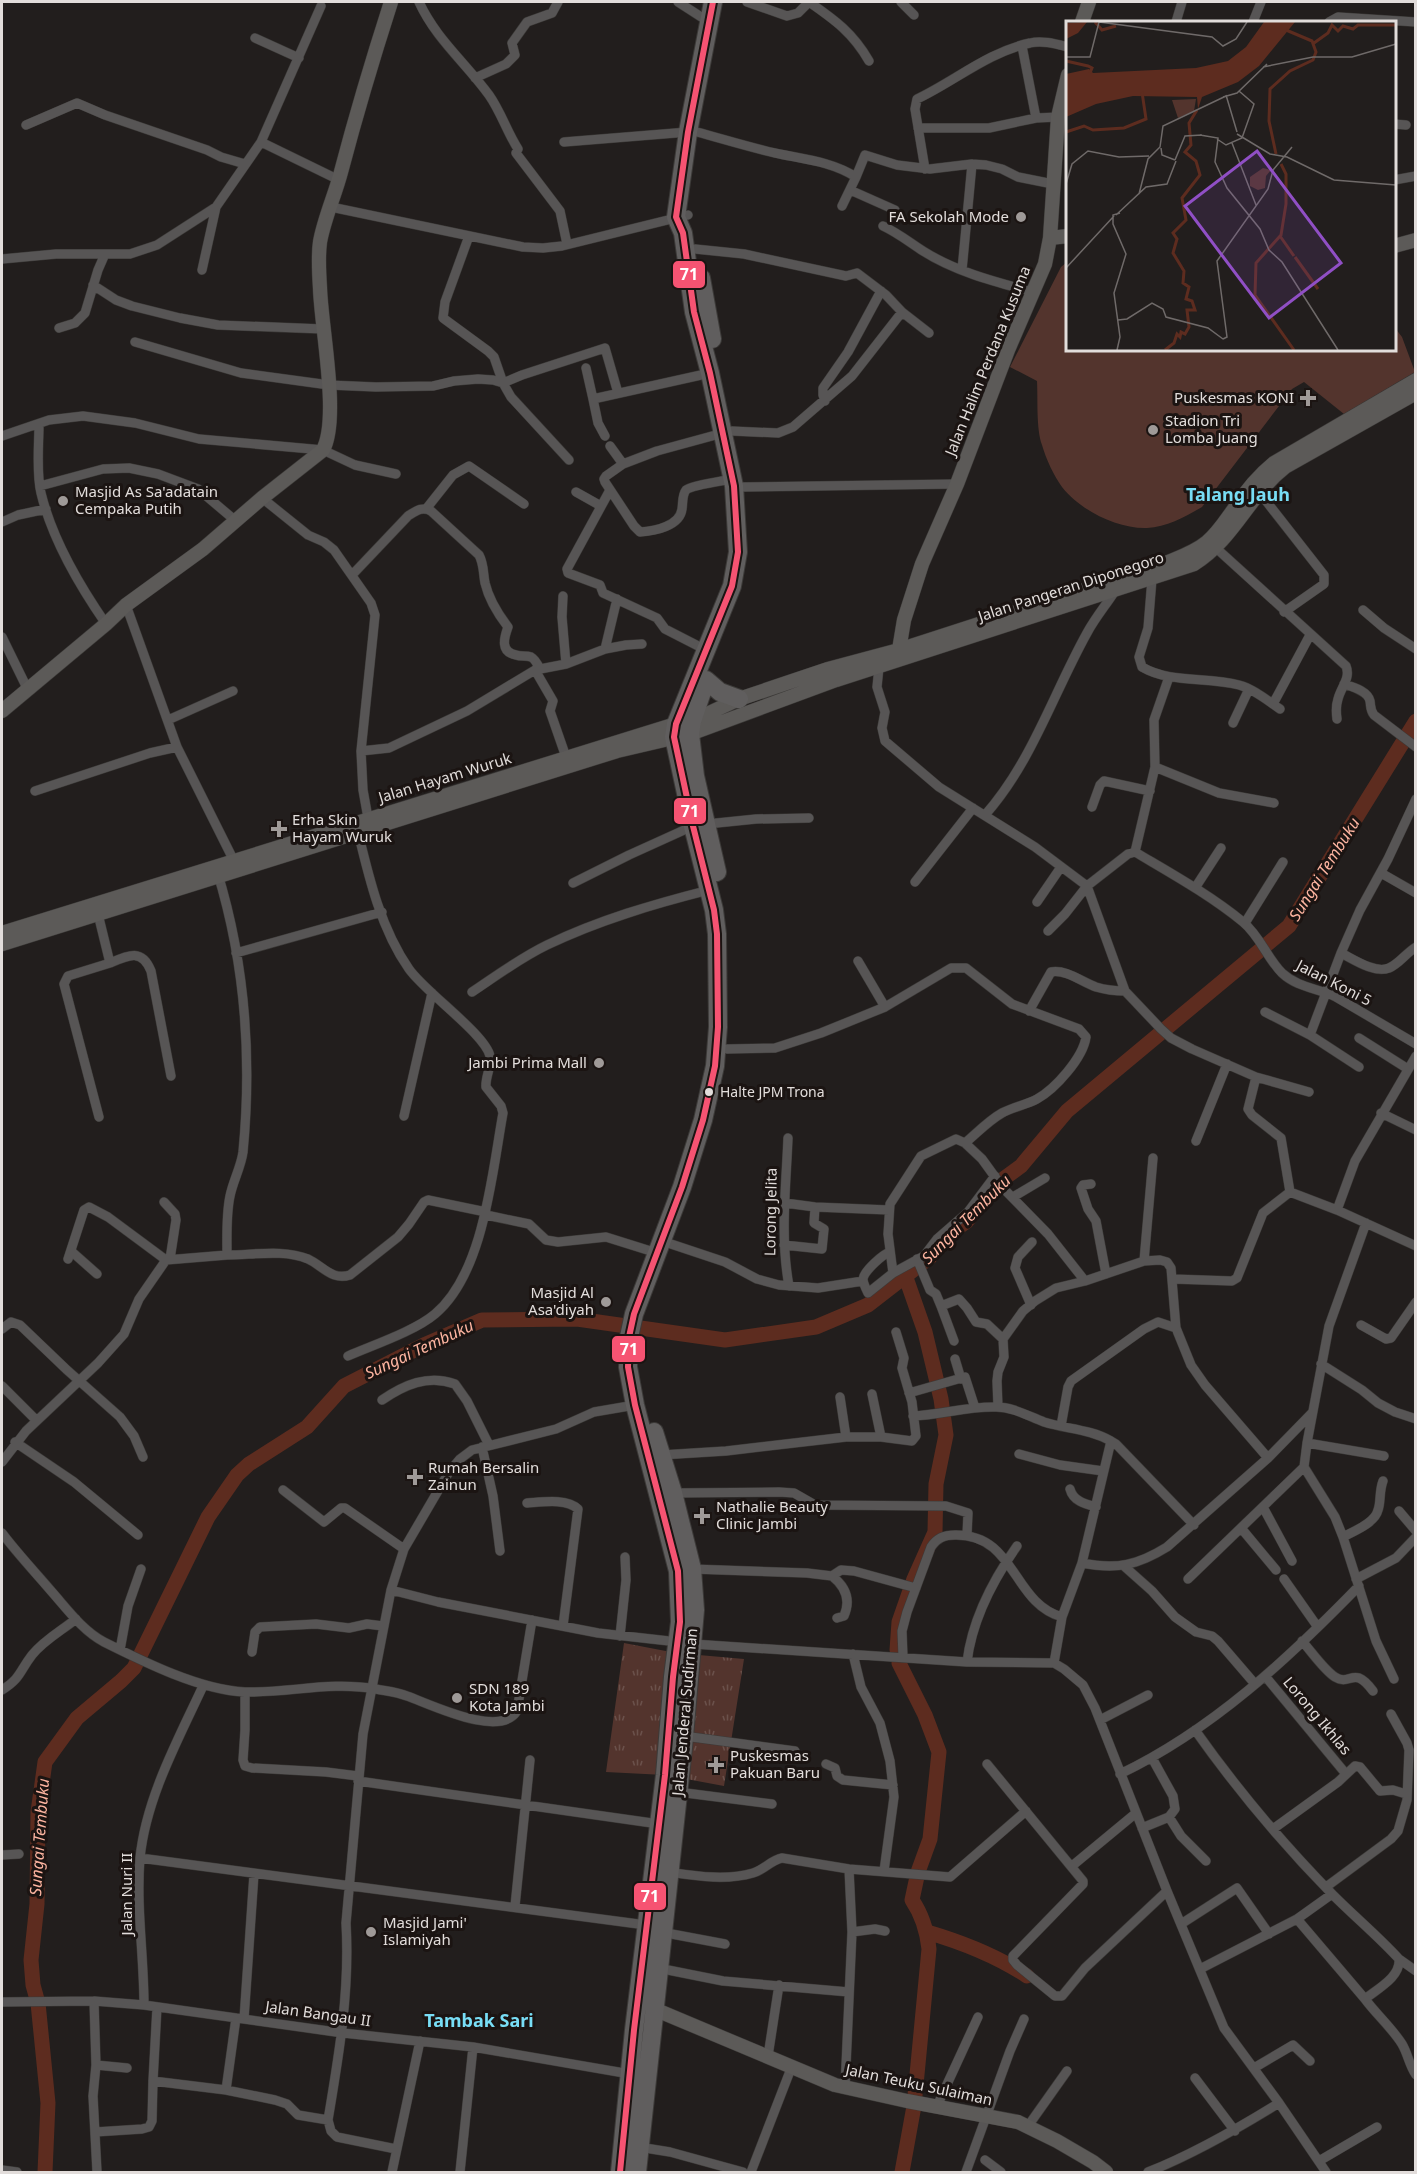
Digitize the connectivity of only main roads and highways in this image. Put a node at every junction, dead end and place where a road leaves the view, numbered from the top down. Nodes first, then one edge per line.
1 (391, 2) edge
2 (713, 2) edge
3 (722, 2) edge
4 (1089, 2) edge
5 (1082, 21) edge
6 (1066, 83) edge
7 (692, 132) junction
8 (1061, 159) edge
9 (682, 216) junction
10 (1066, 236) edge
11 (1050, 238) junction
12 (1416, 240) edge
13 (1396, 246) edge
14 (1416, 380) edge
15 (1416, 393) edge
16 (727, 432) junction
17 (1333, 435) junction
18 (738, 483) junction
19 (1055, 603) junction
20 (899, 650) junction
21 (706, 680) junction
22 (739, 699) junction
23 (2, 711) edge
24 (683, 729) junction
25 (700, 825) junction
26 (236, 866) junction
27 (217, 871) junction
28 (2, 933) edge
29 (2, 944) edge
30 (724, 996) junction
31 (664, 1249) junction
32 (635, 1338) junction
33 (647, 1428) junction
34 (686, 1643) junction
35 (678, 1744) junction
36 (654, 1929) junction
37 (654, 2009) junction
38 (634, 2121) junction
39 (1100, 2171) edge
40 (620, 2172) edge
41 (637, 2172) edge

1 - 23 main road
2 - 7 highway
3 - 7 highway
4 - 5 main road
6 - 8 main road, Jalan Halim Perdana Kusuma
7 - 9 highway
8 - 11 main road, Jalan Halim Perdana Kusuma
9 - 16 highway
9 - 16 highway
10 - 11 main road
11 - 20 main road, Jalan Halim Perdana Kusuma
12 - 13 main road
14 - 17 main road, Jalan Pangeran Diponegoro
15 - 17 main road, Jalan Pangeran Diponegoro
16 - 18 highway
17 - 19 main road, Jalan Pangeran Diponegoro
17 - 19 main road, Jalan Pangeran Diponegoro
18 - 21 highway
18 - 24 highway
19 - 20 main road, Jalan Pangeran Diponegoro
19 - 24 main road, Jalan Pangeran Diponegoro
20 - 22 main road, Jalan Pangeran Diponegoro
21 - 22 highway
21 - 24 highway
22 - 24 main road, Jalan Pangeran Diponegoro
24 - 25 highway, Jalan Jenderal Sudirman
24 - 26 main road, Jalan Hayam Wuruk
24 - 26 main road, Jalan Hayam Wuruk
25 - 30 highway, Jalan Jenderal Sudirman
25 - 30 highway, Jalan Jenderal Sudirman
26 - 27 main road, Jalan Hayam Wuruk
27 - 28 main road, Jalan Hayam Wuruk
27 - 29 main road, Jalan Hayam Wuruk
30 - 31 highway, Jalan Jenderal Sudirman
30 - 31 highway, Jalan Jenderal Sudirman
31 - 32 highway, Jalan Jenderal Sudirman
32 - 33 highway, Jalan Jenderal Sudirman
32 - 33 highway, Jalan Jenderal Sudirman
33 - 34 highway, Jalan Jenderal Sudirman
33 - 34 highway, Jalan Jenderal Sudirman
34 - 35 highway, Jalan Jenderal Sudirman
35 - 36 highway, Jalan Jenderal Sudirman
35 - 36 highway, Jalan Jenderal Sudirman
36 - 37 highway, Jalan Jenderal Sudirman
36 - 38 highway, Jalan Jenderal Sudirman
37 - 38 highway, Jalan Jenderal Sudirman
37 - 39 main road, Jalan Teuku Sulaiman
38 - 40 highway, Jalan Jenderal Sudirman
38 - 41 highway, Jalan Jenderal Sudirman

